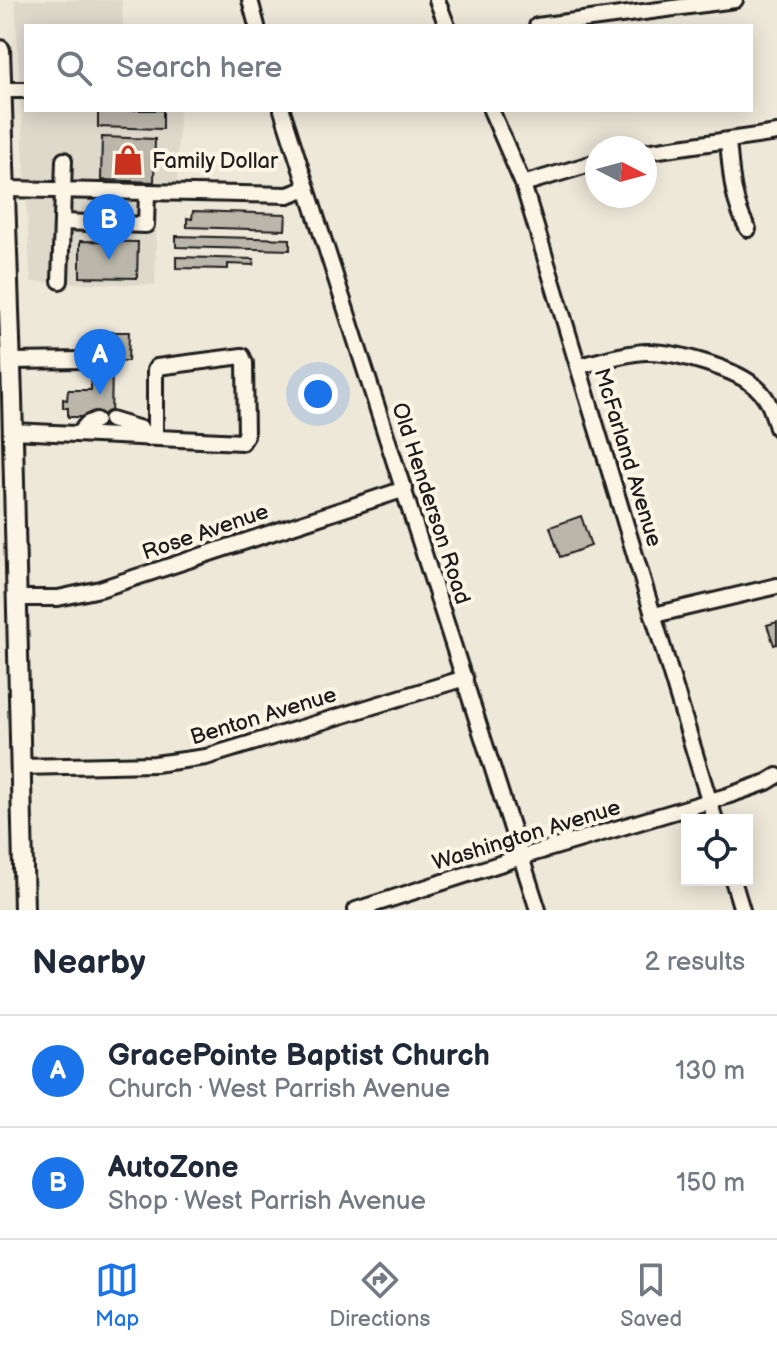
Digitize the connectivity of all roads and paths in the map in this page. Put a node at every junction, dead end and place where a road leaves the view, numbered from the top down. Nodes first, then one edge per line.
1 (250, 0) edge
2 (437, 0) edge
3 (735, 0) edge
4 (256, 24) edge
5 (446, 24) edge
6 (552, 24) edge
7 (0, 50) edge
8 (24, 90) edge
9 (2, 94) edge
10 (283, 112) edge
11 (492, 112) edge
12 (777, 133) edge
13 (728, 141) junction
14 (657, 150) edge
15 (64, 160) dead end
16 (585, 166) edge
17 (523, 184) junction
18 (307, 188) junction
19 (6, 189) junction
20 (63, 190) junction
21 (147, 192) junction
22 (62, 222) junction
23 (748, 229) dead end
24 (60, 281) dead end
25 (86, 360) dead end
26 (11, 361) junction
27 (579, 366) junction
28 (777, 428) edge
29 (13, 431) junction
30 (78, 434) junction
31 (151, 438) junction
32 (405, 489) junction
33 (777, 586) edge
34 (16, 598) junction
35 (654, 615) junction
36 (465, 678) junction
37 (21, 767) junction
38 (777, 776) edge
39 (709, 800) junction
40 (713, 814) edge
41 (521, 857) junction
42 (735, 886) edge
43 (24, 910) edge
44 (356, 910) edge
45 (538, 910) edge
46 (742, 910) edge

1 - 4 street
2 - 5 street
3 - 6 street
7 - 9 main road
8 - 9 street
9 - 19 main road
10 - 18 street, Old Henderson Road
11 - 17 street, McFarland Avenue
12 - 13 street
13 - 14 street
13 - 23 street
15 - 20 street
16 - 17 street
17 - 27 street, McFarland Avenue
18 - 21 street
18 - 32 street, Old Henderson Road
19 - 20 street
19 - 26 main road
20 - 21 street
20 - 22 street
21 - 22 street
22 - 24 street
25 - 26 street
26 - 29 main road
27 - 28 street
27 - 35 street, McFarland Avenue
29 - 30 street
29 - 34 main road
30 - 31 street
30 - 31 street
31 - 31 street
32 - 34 street, Rose Avenue
32 - 36 street, Old Henderson Road
33 - 35 street
34 - 37 main road
35 - 39 street, McFarland Avenue
36 - 37 street, Benton Avenue
36 - 41 street, Old Henderson Road
37 - 43 main road
38 - 39 street, Washington Avenue
39 - 40 street, McFarland Avenue
39 - 41 street, Washington Avenue
41 - 44 street, Washington Avenue
41 - 45 street, Old Henderson Road
42 - 46 street

